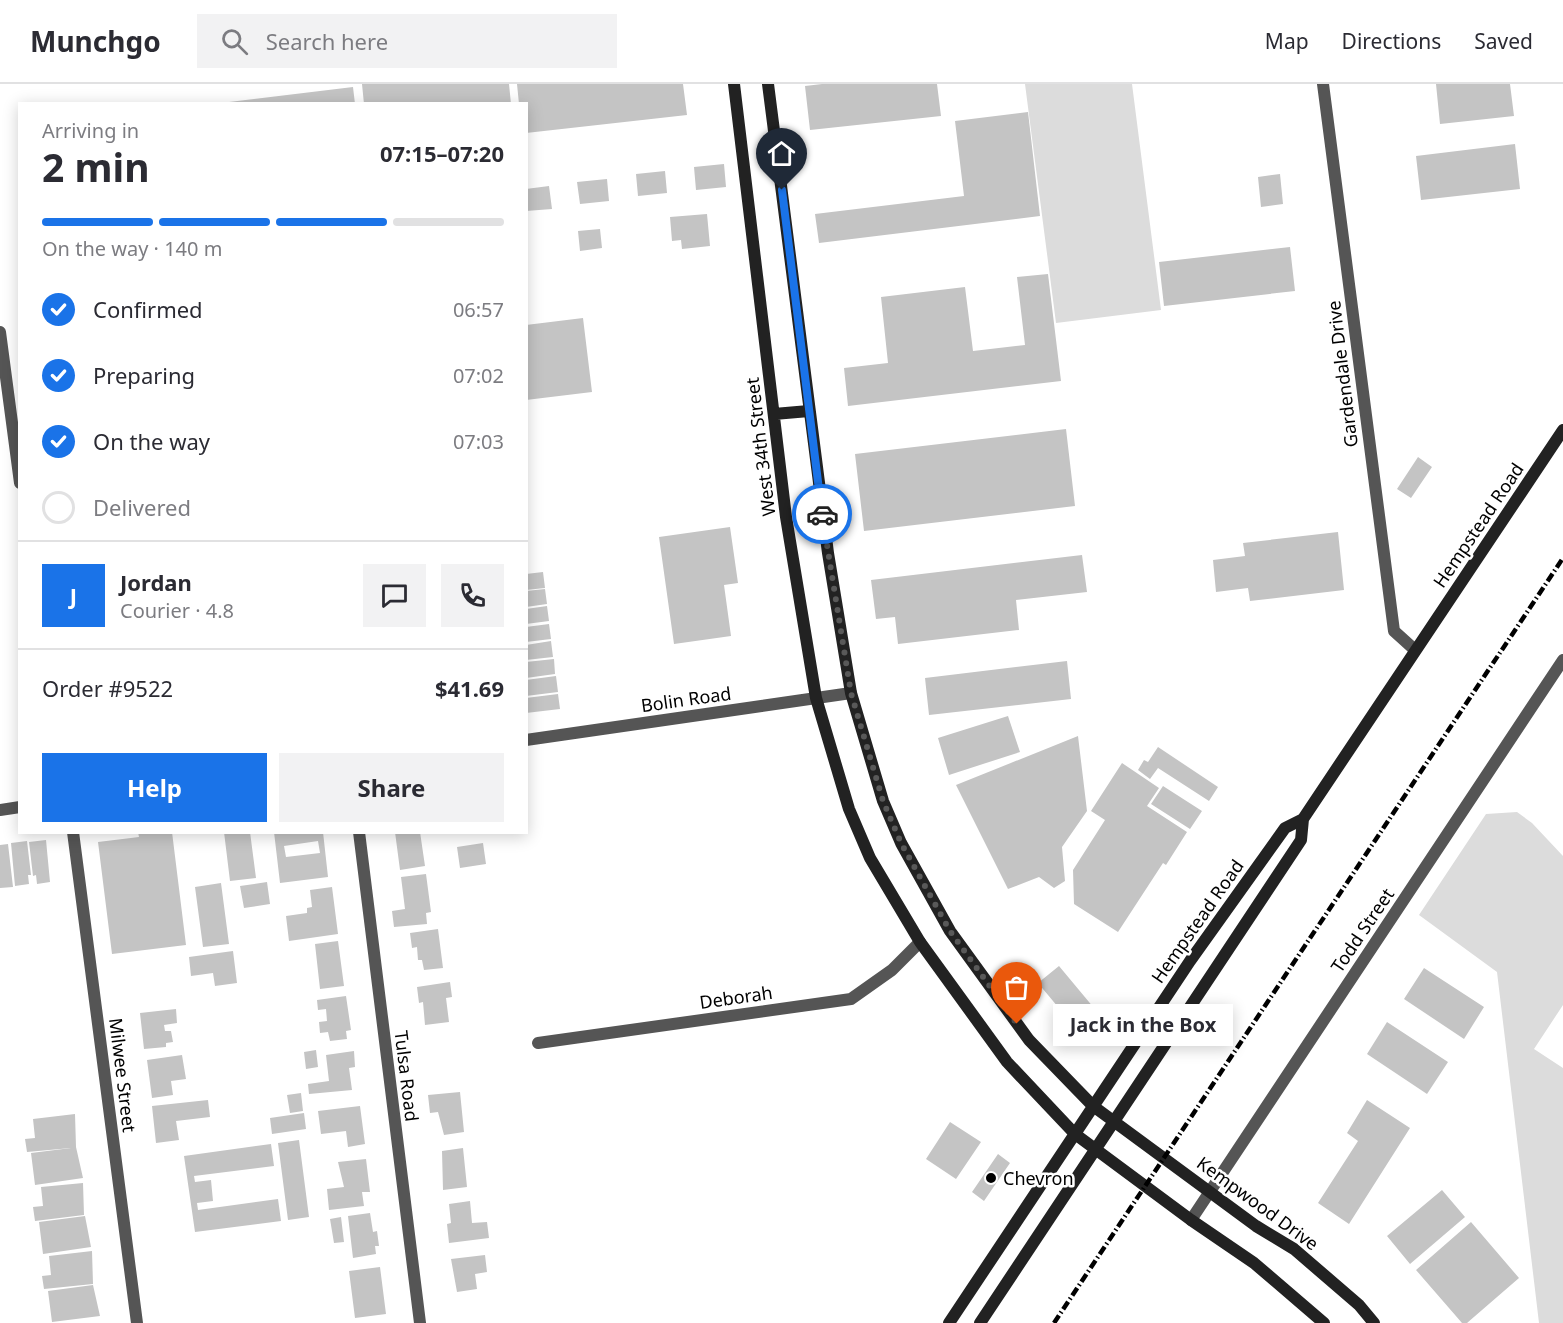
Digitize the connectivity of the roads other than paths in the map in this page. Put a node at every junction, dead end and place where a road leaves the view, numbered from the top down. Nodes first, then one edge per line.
1 (734, 84) edge
2 (768, 84) edge
3 (1323, 84) edge
4 (0, 332) edge
5 (809, 411) junction
6 (774, 414) junction
7 (1563, 430) edge
8 (18, 468) edge
9 (1415, 650) junction
10 (1563, 660) edge
11 (851, 693) junction
12 (816, 698) junction
13 (528, 740) edge
14 (18, 807) edge
15 (0, 810) edge
16 (1303, 819) junction
17 (73, 834) edge
18 (359, 834) edge
19 (920, 942) junction
20 (538, 1043) dead end
21 (1093, 1106) junction
22 (1114, 1121) junction
23 (1075, 1134) junction
24 (1094, 1150) junction
25 (1210, 1191) junction
26 (1191, 1220) junction
27 (136, 1323) edge
28 (420, 1323) edge
29 (949, 1323) edge
30 (980, 1323) edge
31 (1324, 1323) edge
32 (1374, 1323) edge

1 - 6 main road, West 34th Street
2 - 5 main road
3 - 9 street, Gardendale Drive
4 - 8 street
5 - 6 main road
5 - 11 main road
6 - 12 main road, West 34th Street
7 - 9 main road, Hempstead Road
9 - 16 main road, Hempstead Road
10 - 25 street, Todd Street
11 - 12 street, Bolin Road
11 - 21 main road
12 - 13 street, Bolin Road
12 - 19 main road, West 34th Street
14 - 15 street
16 - 21 main road, Hempstead Road
16 - 22 main road, Hempstead Road
17 - 27 street, Milwee Street
18 - 28 street, Tulsa Road
19 - 20 street, Deborah
19 - 23 main road, West 34th Street
21 - 22 main road
21 - 23 main road, Hempstead Road
22 - 24 main road, Hempstead Road
22 - 25 main road, Kempwood Drive
23 - 24 main road, West 34th Street
23 - 29 main road, Hempstead Road
24 - 26 main road
24 - 30 main road, Hempstead Road
25 - 26 street, Todd Street
25 - 32 main road, Kempwood Drive
26 - 31 main road

